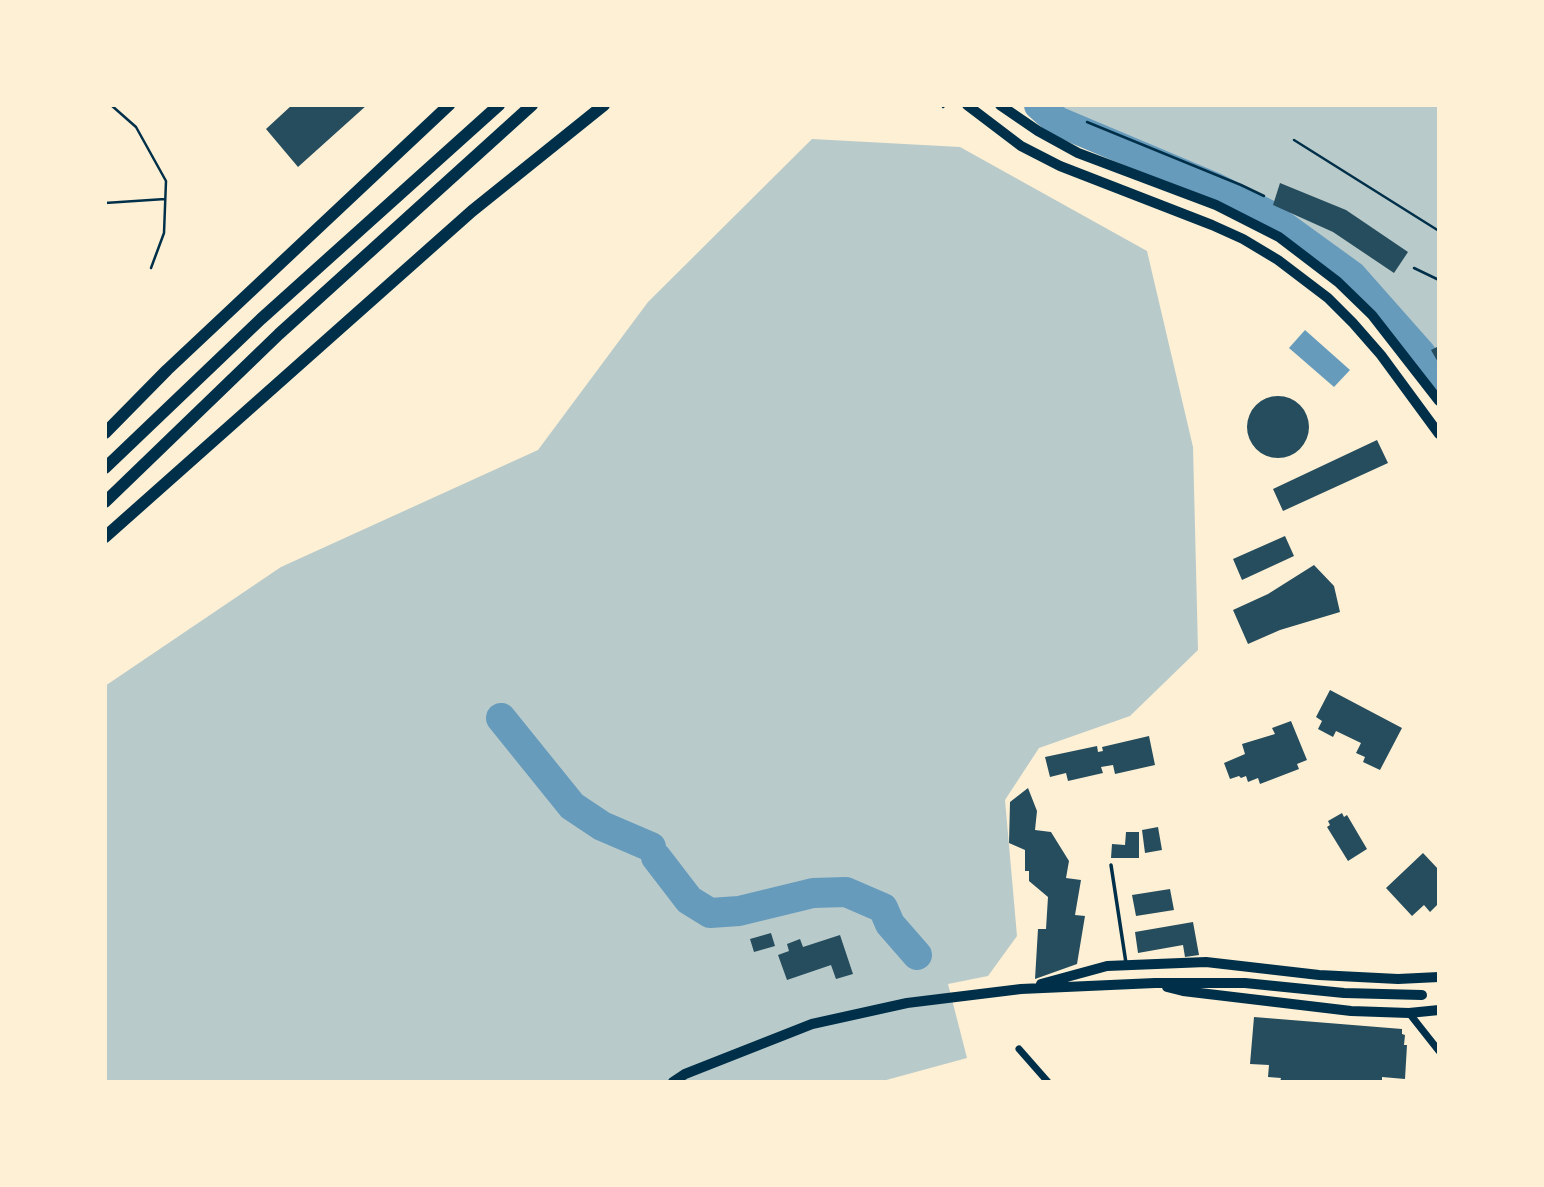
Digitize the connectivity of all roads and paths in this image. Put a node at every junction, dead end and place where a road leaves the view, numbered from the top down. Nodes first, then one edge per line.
1 (111, 105) edge
2 (449, 105) edge
3 (499, 105) edge
4 (532, 105) edge
5 (604, 105) edge
6 (967, 105) edge
7 (1000, 105) edge
8 (1087, 122) dead end
9 (1294, 140) dead end
10 (1264, 197) dead end
11 (166, 199) junction
12 (105, 203) edge
13 (1439, 231) edge
14 (151, 268) dead end
15 (1414, 268) dead end
16 (1439, 280) edge
17 (1439, 401) edge
18 (105, 433) edge
19 (1439, 434) edge
20 (105, 468) edge
21 (105, 502) edge
22 (105, 537) edge
23 (1111, 865) dead end
24 (1126, 965) junction
25 (1439, 977) edge
26 (1155, 983) junction
27 (1021, 989) junction
28 (1422, 995) dead end
29 (1439, 1010) edge
30 (1409, 1013) junction
31 (1019, 1049) dead end
32 (1439, 1051) edge
33 (673, 1082) edge
34 (1048, 1082) edge

1 - 11 path
2 - 18 highway
3 - 20 highway
4 - 21 highway
5 - 22 highway
6 - 19 main road
7 - 17 main road
8 - 10 path
9 - 13 path
11 - 12 path
11 - 14 path
15 - 16 path
23 - 24 lane
24 - 25 main road
24 - 27 main road
26 - 27 main road
26 - 28 main road
26 - 30 main road
27 - 33 main road
29 - 30 main road
30 - 32 street
31 - 34 street

